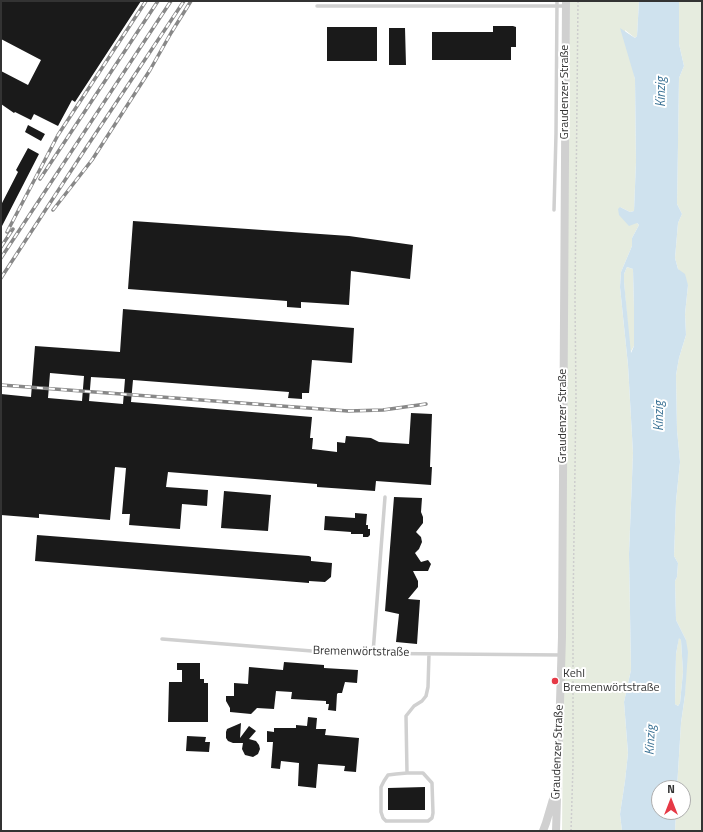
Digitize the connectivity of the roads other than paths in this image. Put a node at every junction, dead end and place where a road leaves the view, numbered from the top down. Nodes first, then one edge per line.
1 (557, 1) edge
2 (566, 4) edge
3 (317, 6) dead end
4 (557, 6) junction
5 (554, 210) dead end
6 (385, 497) dead end
7 (162, 639) dead end
8 (373, 653) junction
9 (429, 654) junction
10 (561, 655) junction
11 (407, 773) junction
12 (557, 786) junction
13 (543, 831) edge
14 (556, 831) edge

1 - 4 lane
2 - 4 lane
2 - 10 street, Graudenzer Straße
3 - 4 lane
4 - 5 lane
6 - 8 lane
7 - 8 lane, Bremenwörtstraße
8 - 9 lane, Bremenwörtstraße
9 - 10 lane, Bremenwörtstraße
9 - 11 lane
10 - 12 street, Graudenzer Straße
11 - 11 lane
12 - 13 street
12 - 14 street, Graudenzer Straße

